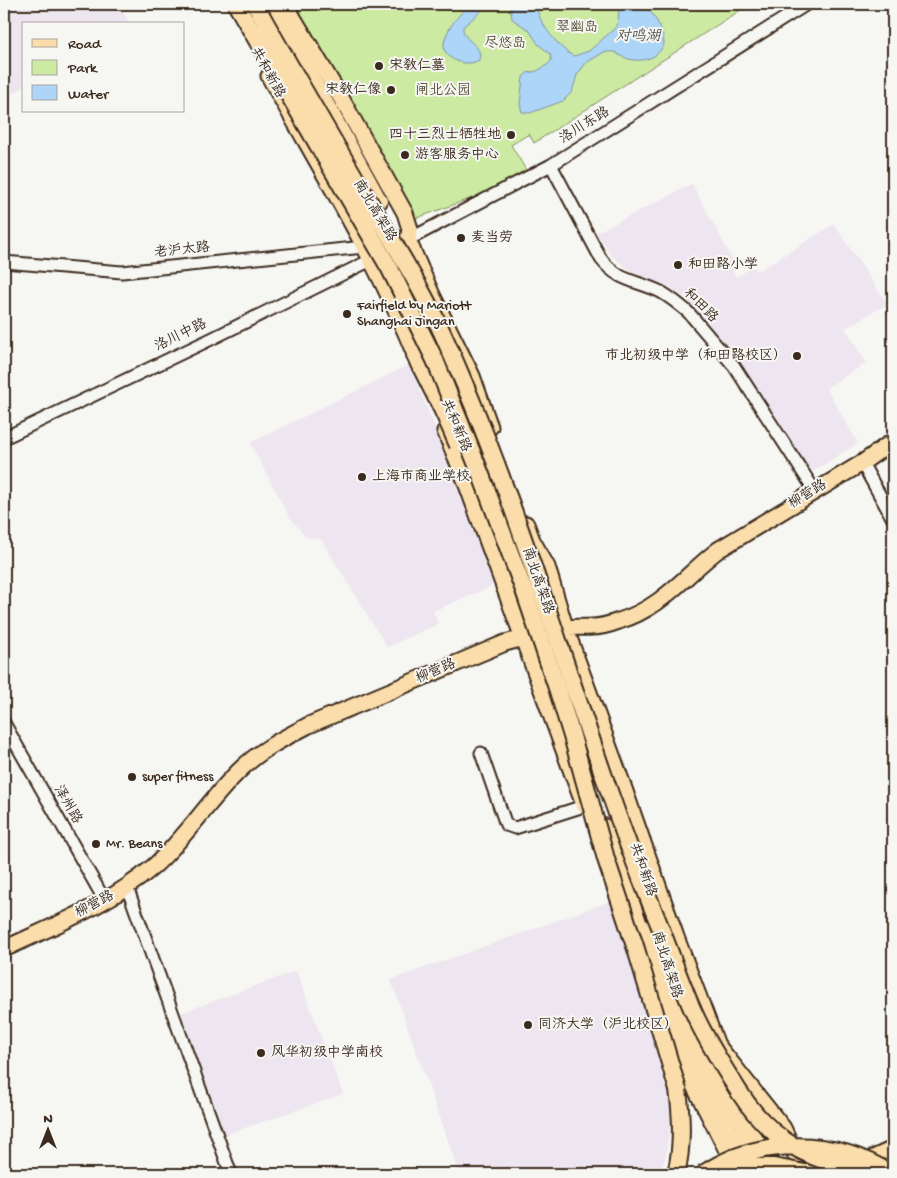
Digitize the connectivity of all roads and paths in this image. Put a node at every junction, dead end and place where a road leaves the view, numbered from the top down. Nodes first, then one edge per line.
1 (229, 4) edge
2 (236, 4) edge
3 (255, 4) edge
4 (807, 4) edge
5 (272, 5) edge
6 (551, 165) junction
7 (408, 240) junction
8 (367, 253) junction
9 (4, 262) edge
10 (407, 266) junction
11 (415, 355) junction
12 (4, 438) edge
13 (893, 441) edge
14 (862, 462) junction
15 (815, 491) junction
16 (892, 513) edge
17 (562, 628) junction
18 (528, 636) junction
19 (558, 691) junction
20 (4, 723) edge
21 (572, 736) junction
22 (481, 753) dead end
23 (584, 806) junction
24 (634, 863) junction
25 (612, 871) junction
26 (127, 887) junction
27 (104, 901) junction
28 (676, 937) junction
29 (4, 948) edge
30 (672, 958) junction
31 (717, 1045) junction
32 (722, 1074) junction
33 (893, 1149) edge
34 (893, 1157) edge
35 (893, 1164) edge
36 (880, 1172) edge
37 (892, 1173) edge
38 (231, 1174) edge
39 (676, 1174) edge
40 (703, 1174) edge
41 (722, 1174) edge
42 (739, 1174) edge
43 (760, 1174) edge
44 (778, 1174) edge
45 (809, 1174) edge
46 (839, 1174) edge
47 (856, 1174) edge

1 - 8 main road, 共和新路
2 - 19 highway, 南北高架路, bridge
3 - 10 highway, 南北高架路, bridge
4 - 6 street, 洛川东路
5 - 7 main road, 共和新路
5 - 7 main road, 共和新路
5 - 10 highway, bridge
6 - 7 street, 洛川东路
6 - 15 street, 和田路
7 - 8 street, 洛川东路
7 - 17 main road, 共和新路
8 - 9 street, 老沪太路
8 - 11 main road, 共和新路
8 - 12 street, 洛川中路
10 - 24 highway, 南北高架路, bridge
11 - 18 main road, 共和新路
11 - 19 highway, bridge
13 - 14 main road, 柳营路
14 - 15 main road, 柳营路
14 - 16 street
15 - 17 main road, 柳营路
17 - 18 main road, 柳营路
17 - 28 main road, 共和新路
17 - 30 main road, 共和新路
18 - 23 main road, 共和新路
18 - 25 main road, 共和新路
18 - 26 main road, 柳营路
19 - 21 highway, 南北高架路, bridge
20 - 27 street, 泽州路
21 - 39 highway, bridge
21 - 43 highway, 南北高架路, bridge
22 - 23 street
23 - 25 main road, 共和新路
24 - 36 highway, bridge
24 - 44 highway, 南北高架路, bridge
25 - 42 main road, 共和新路
26 - 27 main road, 柳营路
26 - 38 street
27 - 29 main road, 柳营路
28 - 30 main road
28 - 31 main road, 共和新路
30 - 32 main road, 共和新路
31 - 32 main road
31 - 45 main road, 共和新路
32 - 45 main road, 共和新路
33 - 46 main road
34 - 47 main road
35 - 36 highway, bridge
36 - 37 highway, bridge
36 - 46 highway, bridge
37 - 40 highway, bridge
41 - 45 highway, bridge

